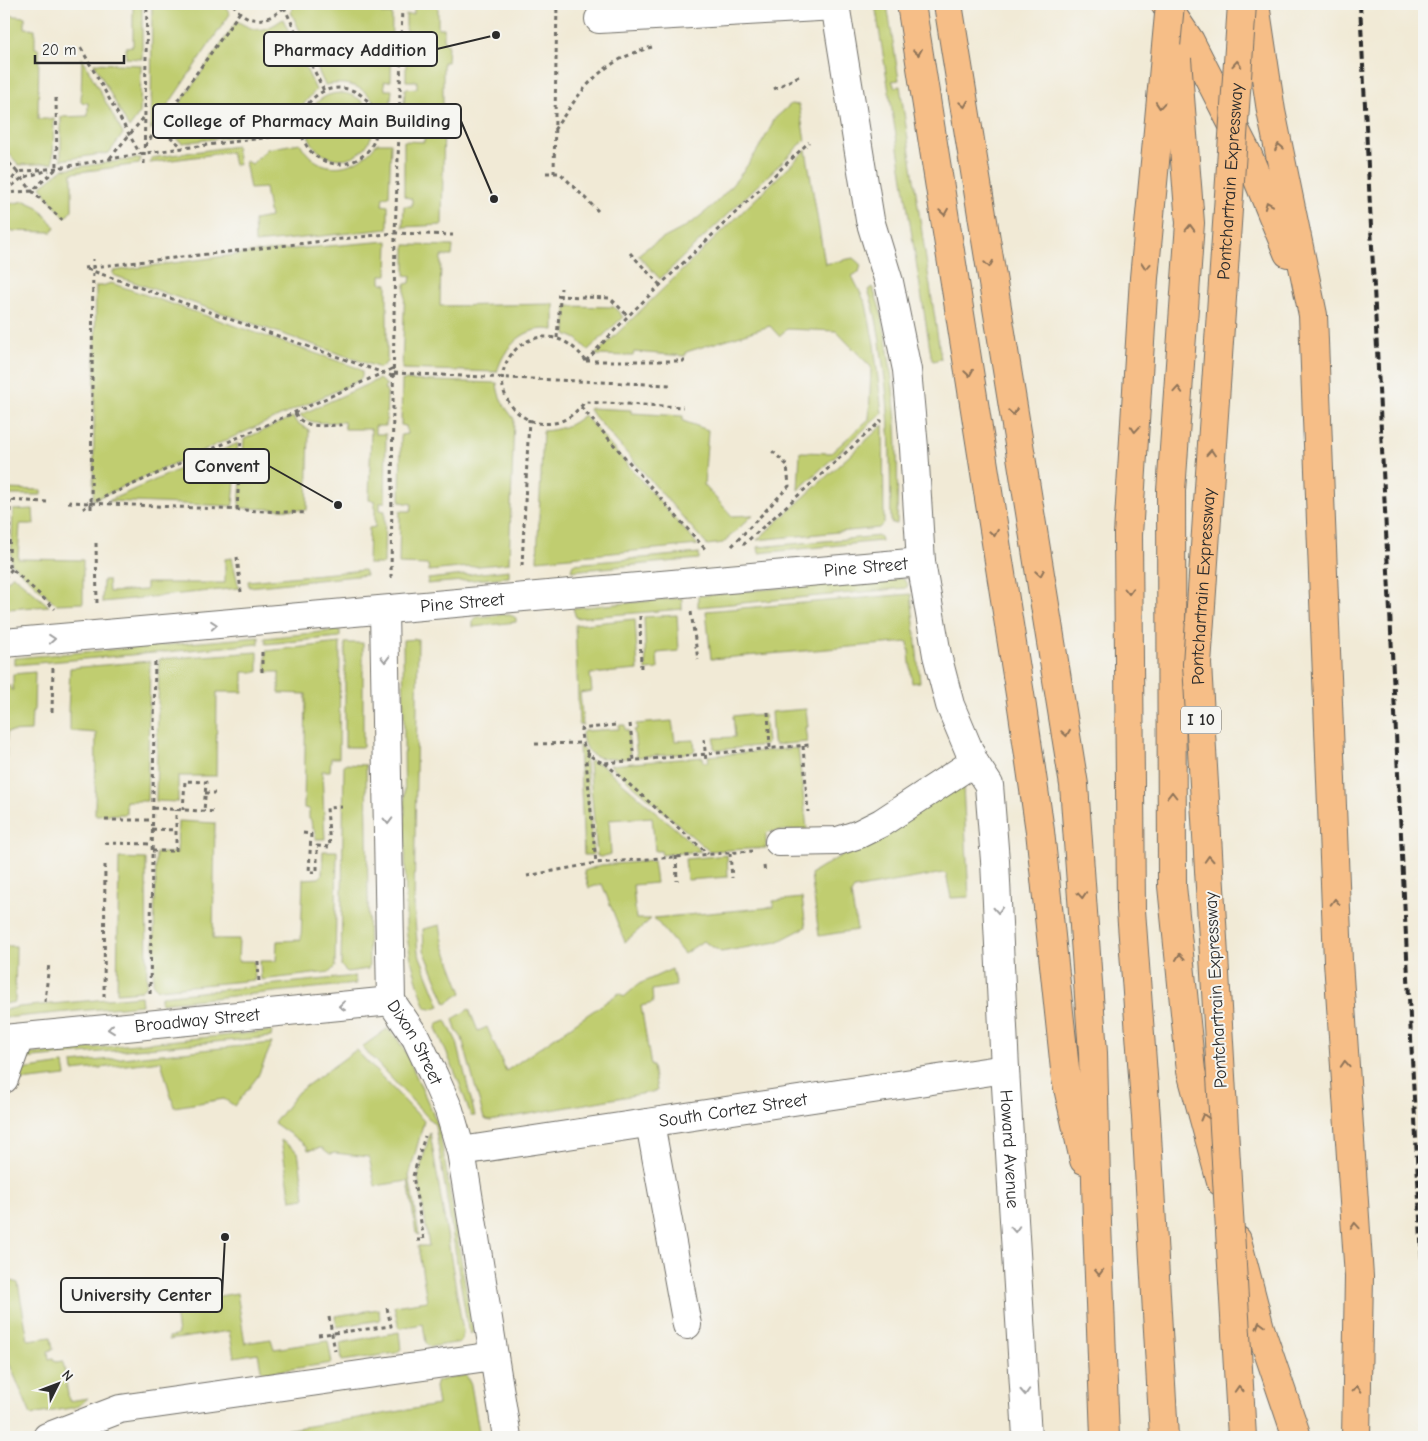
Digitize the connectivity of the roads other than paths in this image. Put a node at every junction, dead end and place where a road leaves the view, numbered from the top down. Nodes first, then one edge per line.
1 (911, 4) edge
2 (948, 4) edge
3 (1165, 4) edge
4 (1171, 4) edge
5 (1242, 4) edge
6 (1256, 4) edge
7 (836, 5) edge
8 (599, 19) dead end
9 (1313, 315) junction
10 (921, 562) junction
11 (384, 610) junction
12 (4, 643) edge
13 (974, 762) junction
14 (779, 842) road end
15 (391, 1001) junction
16 (12, 1039) edge
17 (1006, 1069) junction
18 (4, 1080) edge
19 (650, 1123) junction
20 (461, 1151) junction
21 (1097, 1223) junction
22 (687, 1325) dead end
23 (494, 1356) junction
24 (47, 1437) edge
25 (507, 1437) edge
26 (1027, 1437) edge
27 (1105, 1437) edge
28 (1164, 1437) edge
29 (1242, 1437) edge
30 (1297, 1437) edge
31 (1356, 1437) edge

1 -> 21 highway
2 -> 21 highway
9 -> 3 highway
4 -> 28 highway, bridge
30 -> 4 highway, bridge
29 -> 5 highway, Pontchartrain Expressway / I 10, bridge
9 -> 6 highway
7 - 8 street
7 - 10 street, Howard Avenue
31 -> 9 highway
10 - 11 street, Pine Street
10 - 13 street, Howard Avenue
12 -> 11 street, Pine Street
11 -> 15 street, Dixon Street
13 - 14 street
13 -> 17 street, Howard Avenue
15 -> 16 street, Broadway Street
15 - 20 street, Dixon Street
16 - 18 street
17 - 19 street, South Cortez Street
17 -> 26 street, Howard Avenue
19 - 20 street, South Cortez Street
19 - 22 street
20 - 23 street, Dixon Street
21 -> 27 highway
23 - 24 street
23 - 25 street, Dixon Street

